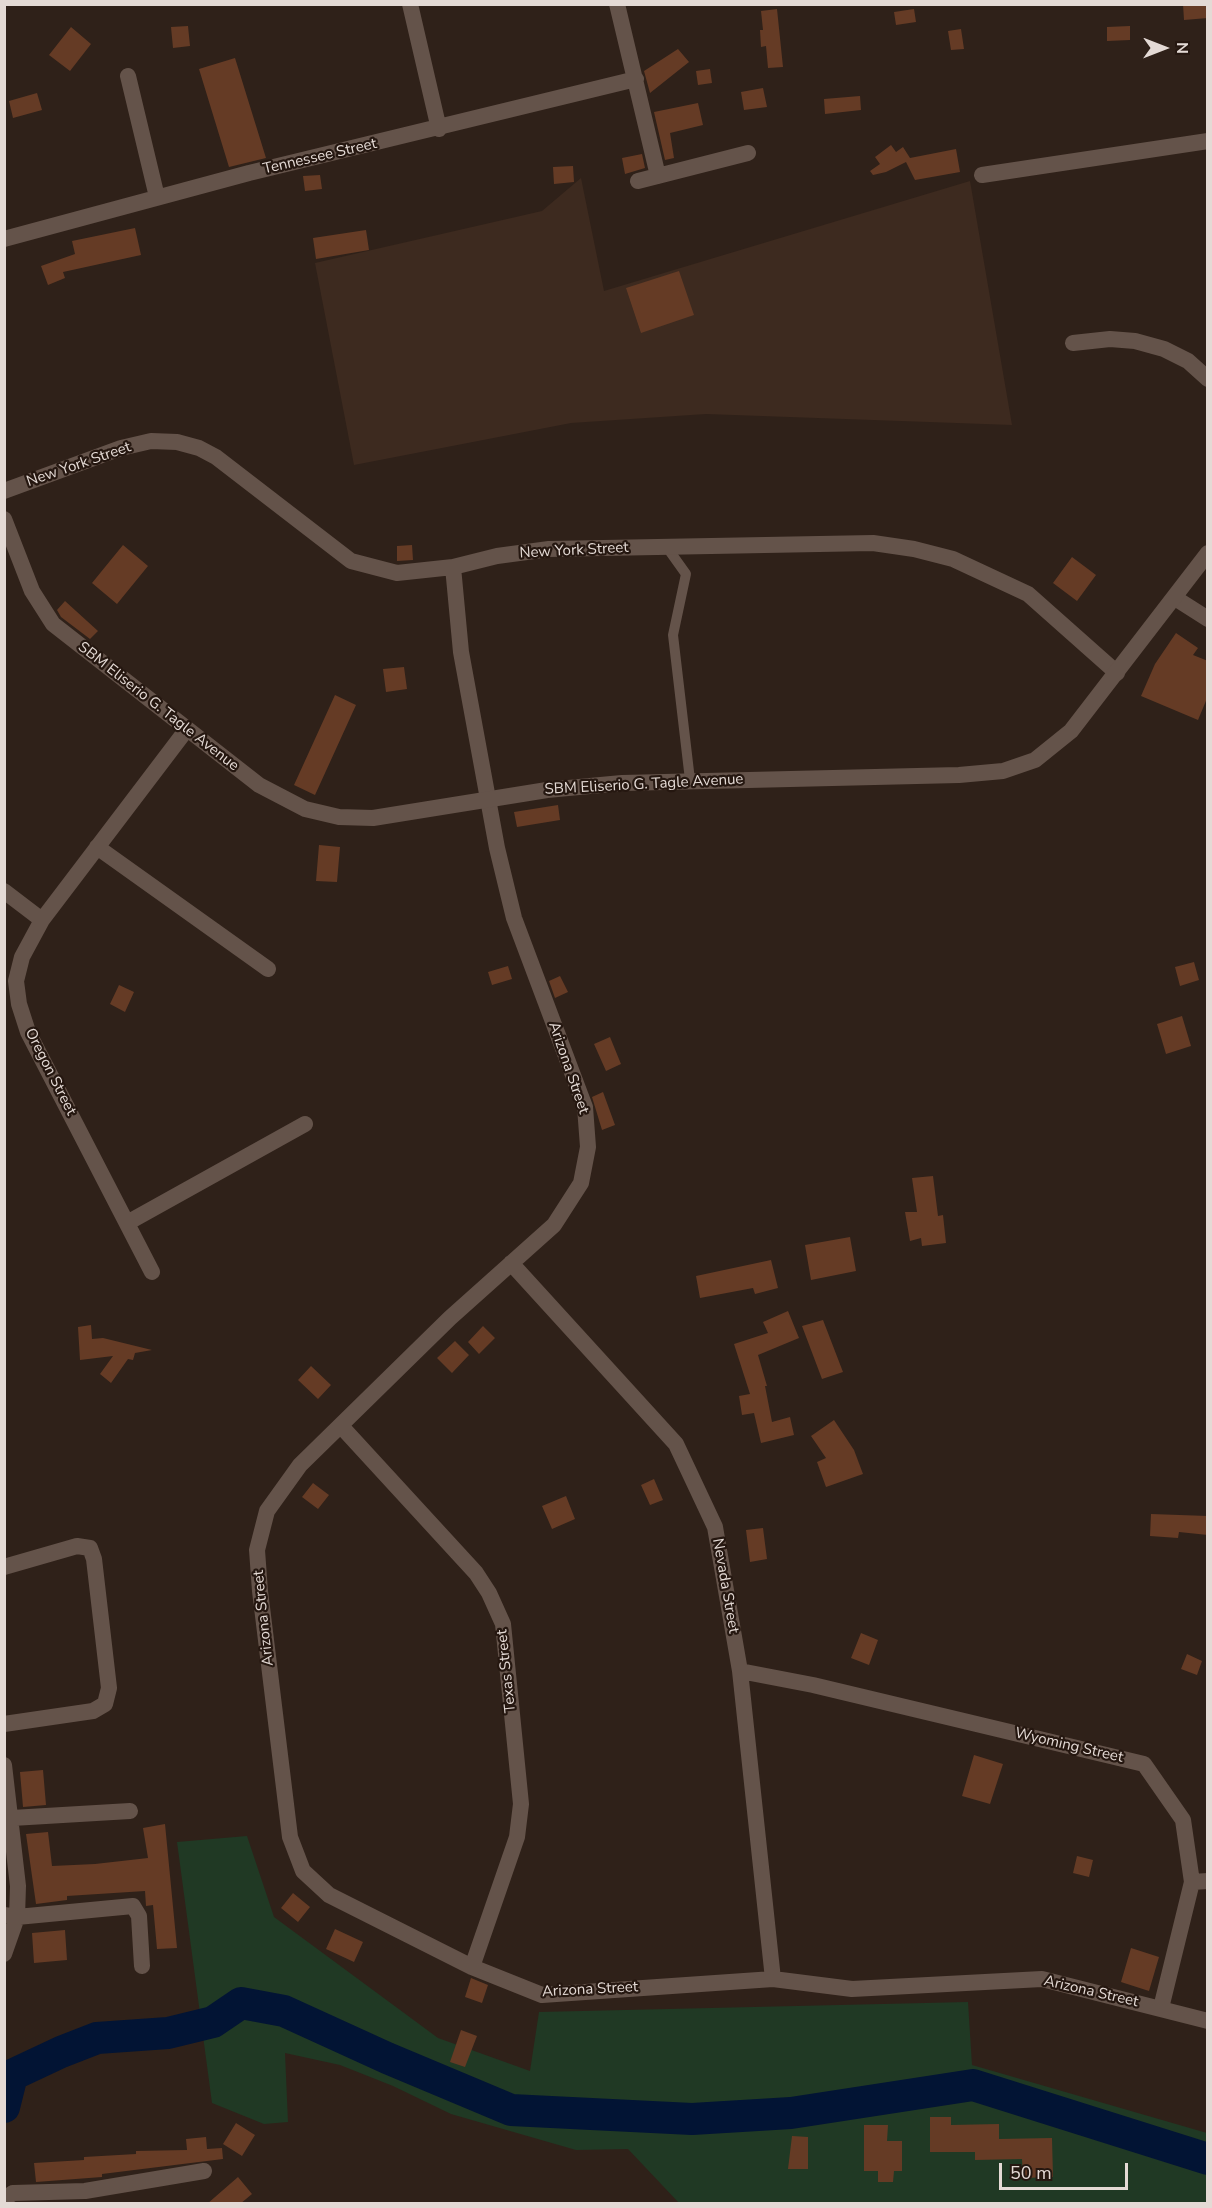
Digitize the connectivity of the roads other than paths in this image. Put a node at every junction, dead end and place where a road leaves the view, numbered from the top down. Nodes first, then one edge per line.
1 (410, 4) edge
2 (617, 4) edge
3 (128, 76) dead end
4 (636, 79) junction
5 (439, 129) junction
6 (1208, 141) edge
7 (748, 153) dead end
8 (982, 175) dead end
9 (658, 176) junction
10 (638, 181) dead end
11 (158, 197) junction
12 (4, 239) edge
13 (1073, 343) dead end
14 (1208, 379) edge
15 (4, 491) edge
16 (4, 519) edge
17 (666, 546) junction
18 (1208, 553) edge
19 (453, 567) junction
20 (1175, 598) junction
21 (1208, 619) edge
22 (1118, 673) junction
23 (187, 729) junction
24 (690, 780) junction
25 (488, 801) junction
26 (97, 847) junction
27 (4, 891) edge
28 (42, 920) junction
29 (268, 969) dead end
30 (305, 1125) dead end
31 (127, 1223) junction
32 (511, 1263) junction
33 (152, 1272) dead end
34 (341, 1426) junction
35 (4, 1567) edge
36 (740, 1671) junction
37 (4, 1724) edge
38 (4, 1766) edge
39 (130, 1811) dead end
40 (8, 1817) edge
41 (1200, 1882) edge
42 (11, 1916) edge
43 (4, 1954) edge
44 (142, 1966) dead end
45 (472, 1967) junction
46 (773, 1979) junction
47 (1161, 2008) junction
48 (1208, 2021) edge
49 (204, 2171) dead end
50 (85, 2197) edge
51 (4, 2199) edge

1 - 5 street
2 - 4 street
3 - 11 street
4 - 5 street, Tennessee Street
4 - 9 street
5 - 11 street, Tennessee Street
6 - 8 street
7 - 9 street
9 - 10 street
11 - 12 street, Tennessee Street
13 - 14 street
15 - 19 street, New York Street
16 - 23 street, SBM Eliserio G. Tagle Avenue
17 - 19 street, New York Street
17 - 22 street, New York Street
17 - 24 lane
18 - 20 street, SBM Eliserio G. Tagle Avenue
19 - 25 street, Arizona Street
20 - 21 street
20 - 22 street, SBM Eliserio G. Tagle Avenue
22 - 24 street, SBM Eliserio G. Tagle Avenue
23 - 25 street, SBM Eliserio G. Tagle Avenue
23 - 26 street, Oregon Street
24 - 25 street, SBM Eliserio G. Tagle Avenue
25 - 32 street, Arizona Street
26 - 28 street, Oregon Street
26 - 29 street
27 - 28 street
28 - 31 street, Oregon Street
30 - 31 street
31 - 33 street, Oregon Street
32 - 34 street, Arizona Street
32 - 36 street, Nevada Street
34 - 45 street, Texas Street
34 - 45 street, Arizona Street
35 - 37 street
36 - 41 street, Wyoming Street
36 - 46 street, Nevada Street
38 - 40 street
39 - 40 street
40 - 42 street
41 - 47 street, Wyoming Street
42 - 43 street
42 - 44 street
45 - 46 street, Arizona Street
46 - 47 street, Arizona Street
47 - 48 street, Arizona Street
49 - 50 street
50 - 51 street

